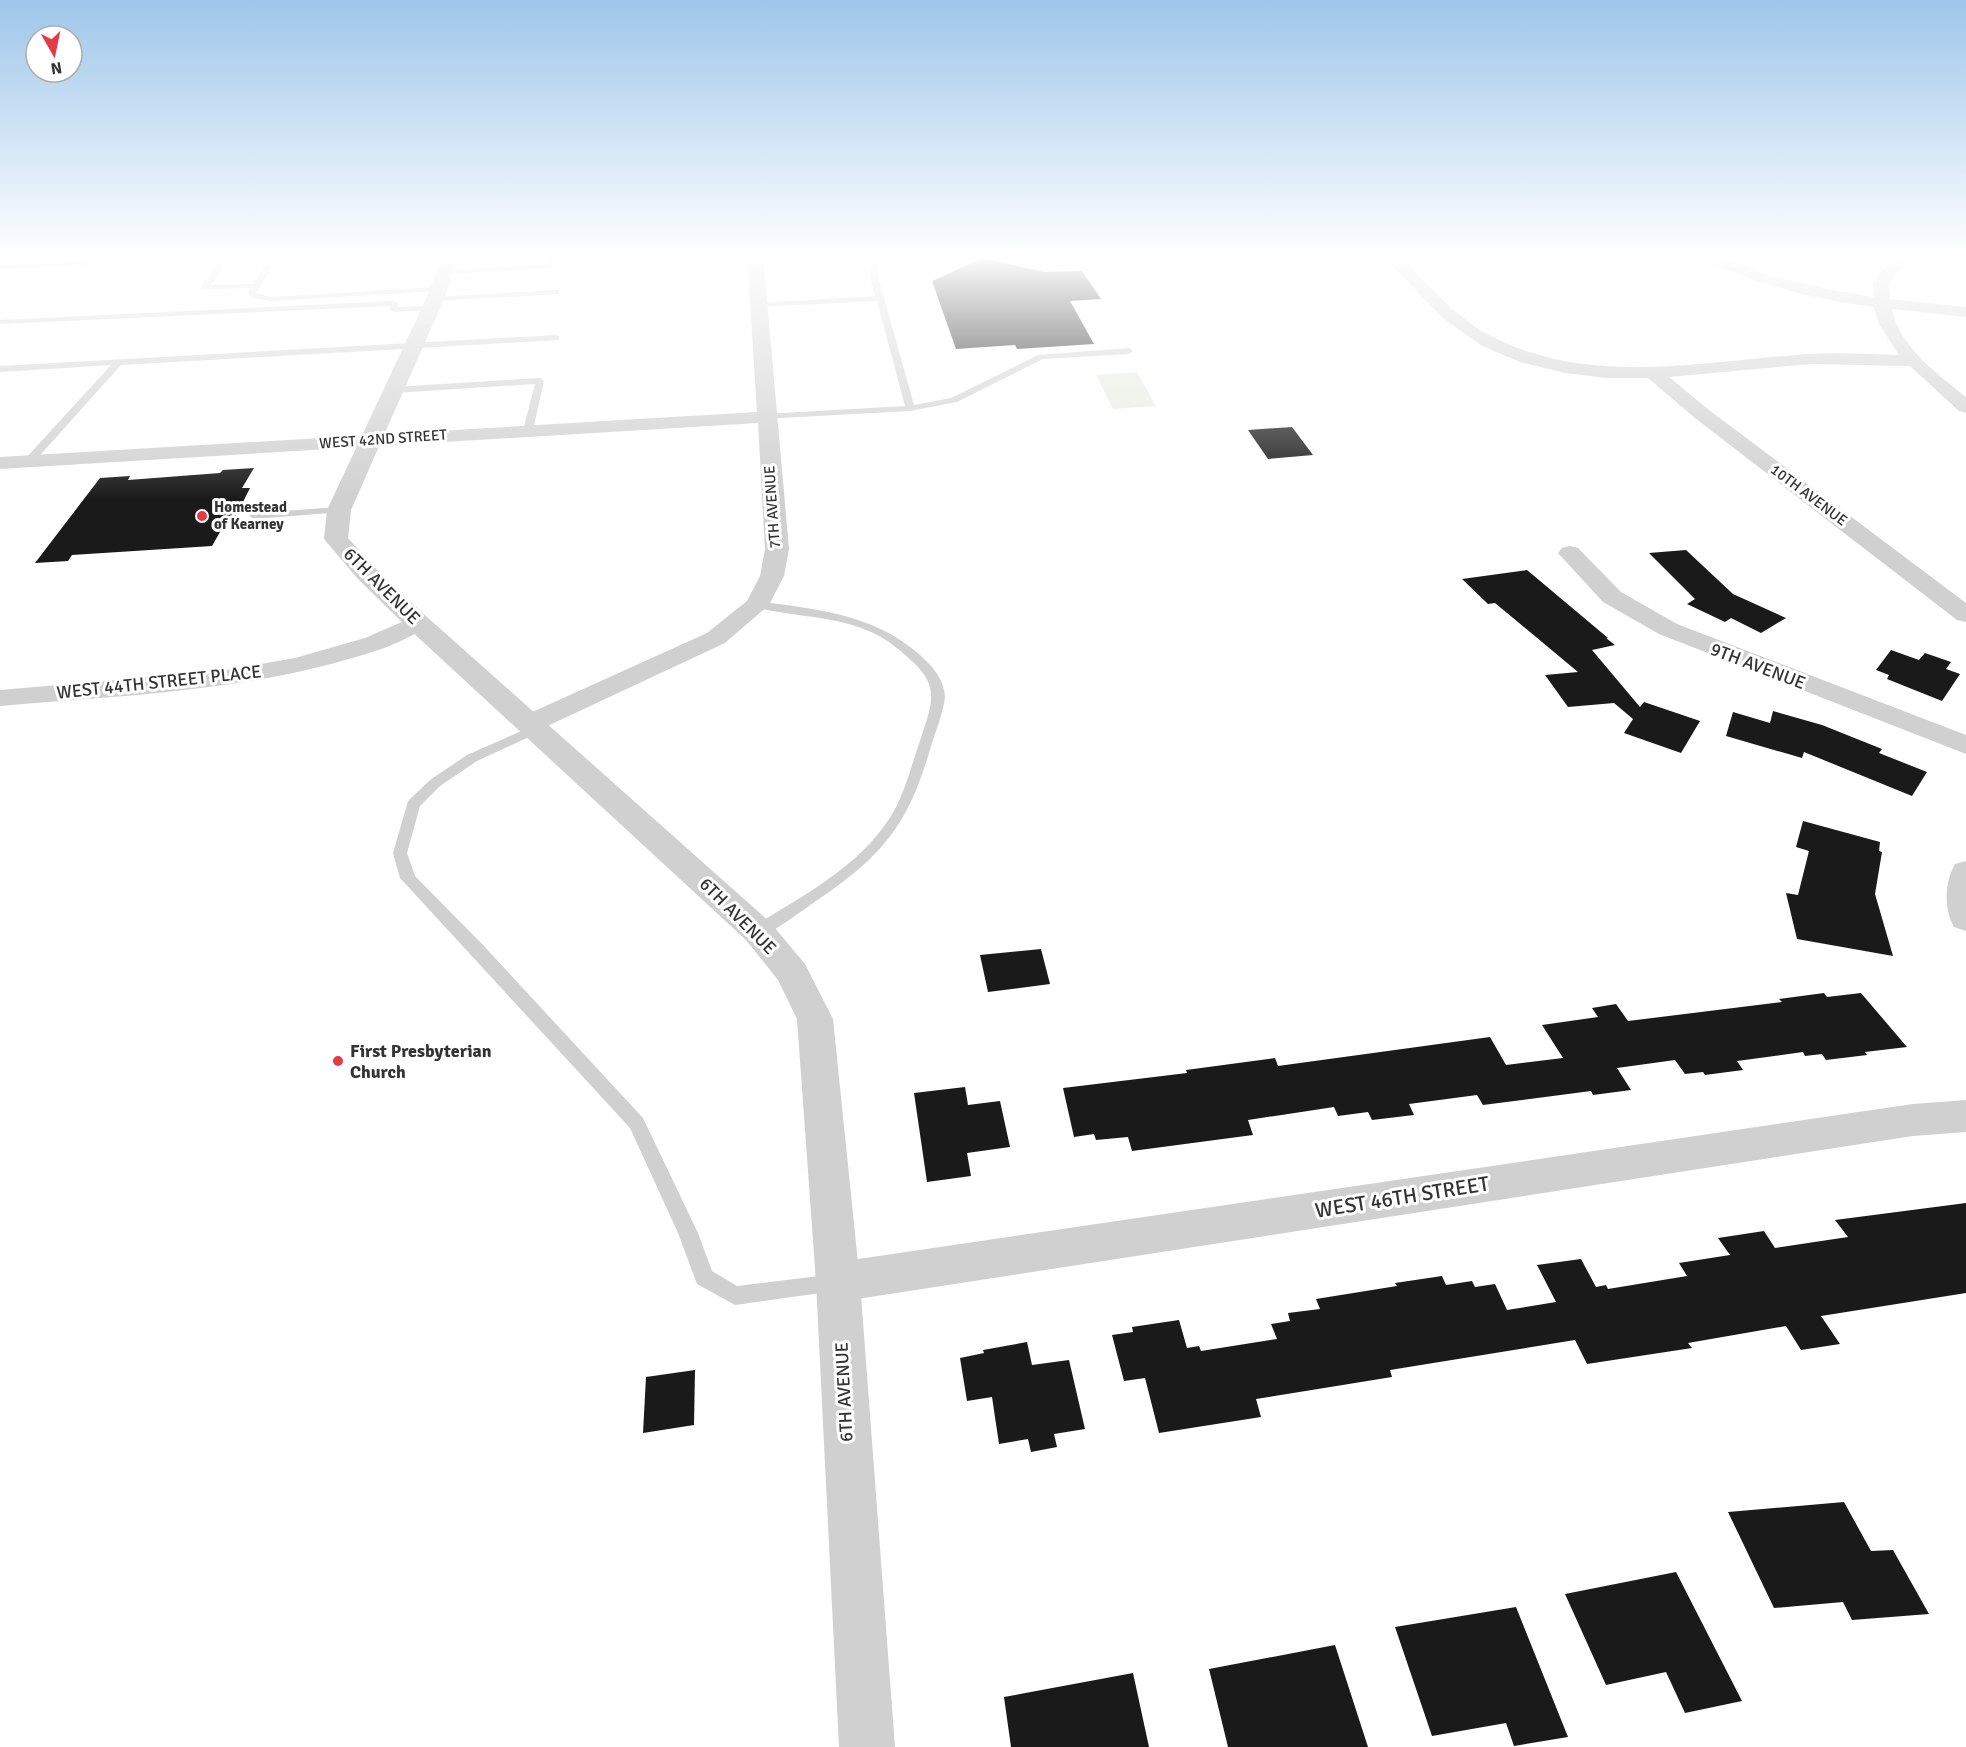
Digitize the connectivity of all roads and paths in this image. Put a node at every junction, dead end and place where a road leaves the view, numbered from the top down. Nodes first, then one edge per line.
1 (418, 337) edge
2 (763, 337) edge
3 (890, 337) edge
4 (1480, 337) edge
5 (1896, 337) edge
6 (556, 338) dead end
7 (413, 347) junction
8 (1130, 351) dead end
9 (1915, 361) junction
10 (119, 362) junction
11 (0, 369) edge
12 (1653, 373) junction
13 (395, 390) junction
14 (1966, 407) edge
15 (910, 408) junction
16 (765, 417) junction
17 (528, 430) junction
18 (369, 440) junction
19 (29, 461) junction
20 (0, 463) edge
21 (339, 510) junction
22 (254, 516) dead end
23 (1570, 553) dead end
24 (757, 605) junction
25 (1966, 615) edge
26 (418, 623) junction
27 (0, 698) edge
28 (532, 727) junction
29 (1966, 745) edge
30 (1966, 872) edge
31 (1966, 919) edge
32 (758, 931) junction
33 (1966, 1116) edge
34 (838, 1282) junction
35 (867, 1747) edge

1 - 7 street, 6TH AVENUE
2 - 16 street, 7TH AVENUE
3 - 15 lane
4 - 12 street
5 - 9 street
6 - 7 lane
7 - 10 lane
7 - 13 street, 6TH AVENUE
8 - 15 lane
9 - 12 street
9 - 14 street
10 - 11 lane
10 - 19 lane
12 - 25 street, 10TH AVENUE
13 - 17 lane
13 - 18 street, 6TH AVENUE
15 - 16 lane
16 - 17 street, WEST 42ND STREET
16 - 24 street, 7TH AVENUE
17 - 18 street, WEST 42ND STREET
18 - 19 street, WEST 42ND STREET
18 - 21 street, 6TH AVENUE
19 - 20 street, WEST 42ND STREET
21 - 22 lane
21 - 26 street, 6TH AVENUE
23 - 29 street, 9TH AVENUE
24 - 28 street, 7TH AVENUE
24 - 32 lane
26 - 27 street, WEST 44TH STREET PLACE
26 - 28 street, 6TH AVENUE
28 - 32 street, 6TH AVENUE
28 - 34 lane
30 - 31 street
32 - 34 street, 6TH AVENUE
33 - 34 street, WEST 46TH STREET
34 - 35 street, 6TH AVENUE

